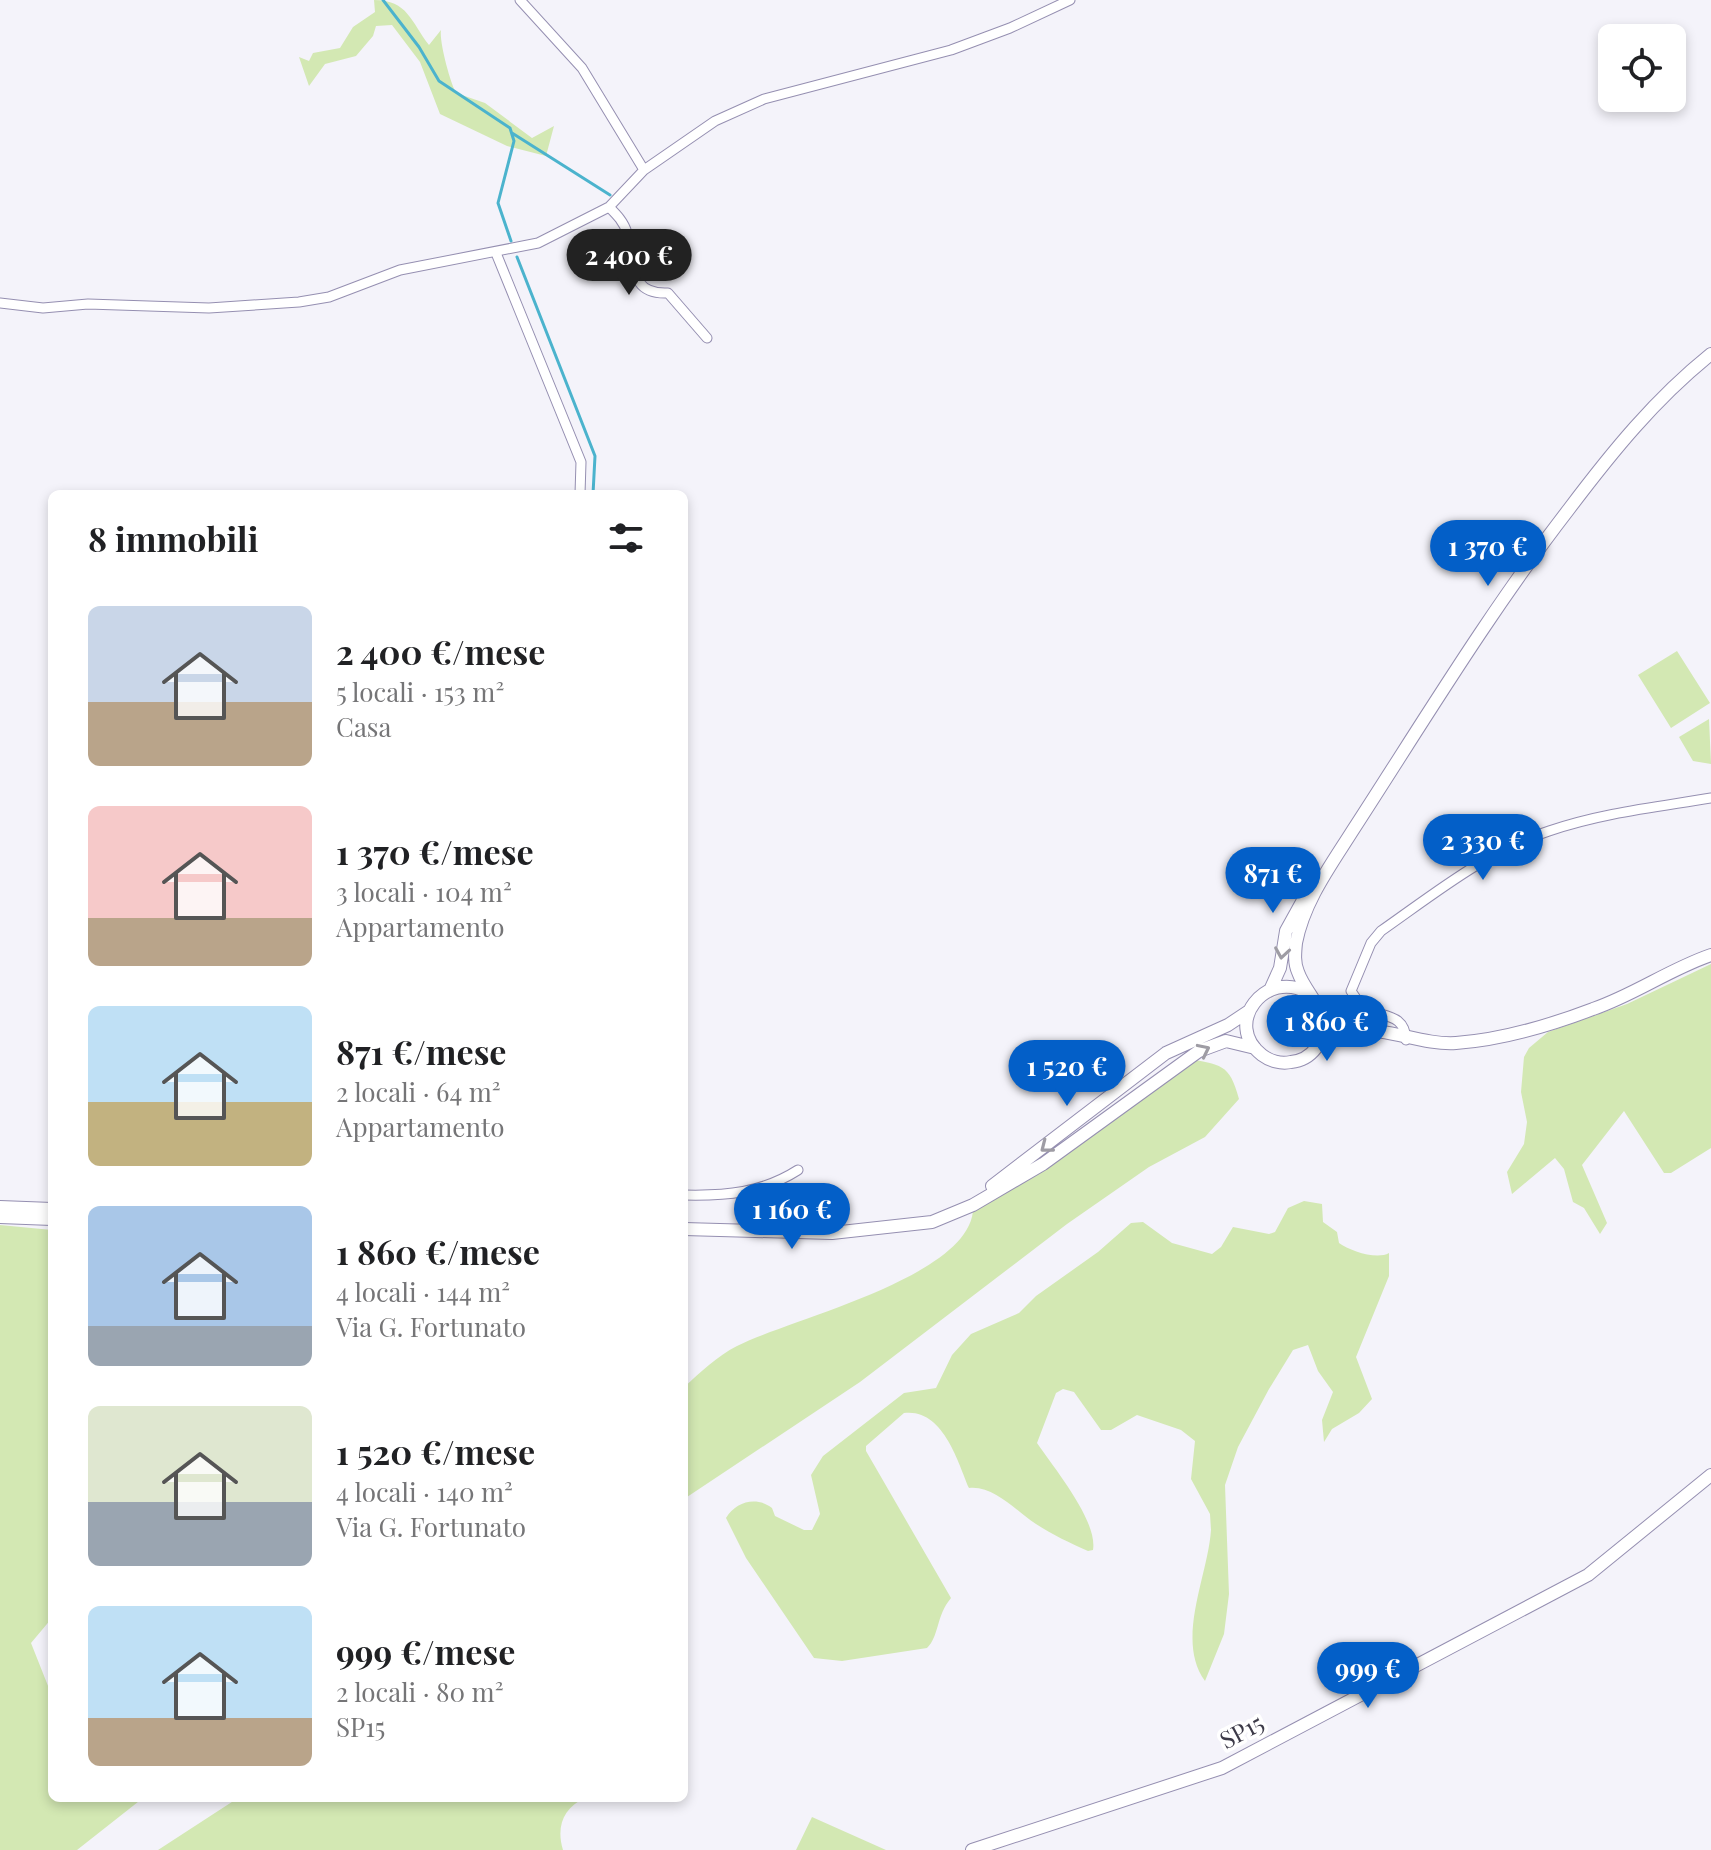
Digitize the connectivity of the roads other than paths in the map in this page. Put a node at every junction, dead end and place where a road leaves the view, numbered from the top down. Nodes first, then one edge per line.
1 (520, 0) edge
2 (1070, 0) edge
3 (644, 170) junction
4 (609, 207) junction
5 (496, 253) junction
6 (0, 303) edge
7 (707, 338) dead end
8 (1711, 354) edge
9 (580, 490) edge
10 (1711, 798) edge
11 (1326, 873) junction
12 (1711, 955) edge
13 (1271, 988) junction
14 (1308, 993) junction
15 (1320, 1006) junction
16 (1249, 1011) junction
17 (1391, 1035) junction
18 (1406, 1040) junction
19 (1255, 1048) junction
20 (1315, 1049) junction
21 (798, 1170) dead end
22 (688, 1195) edge
23 (0, 1207) edge
24 (48, 1209) edge
25 (0, 1217) edge
26 (48, 1219) edge
27 (897, 1227) junction
28 (688, 1229) edge
29 (1711, 1475) edge
30 (972, 1850) edge

1 - 3 street
2 - 3 street
3 - 4 street
4 - 5 street
4 - 7 street
5 - 6 street
5 - 9 street
8 - 11 main road
10 - 18 street
11 -> 13 main road
11 - 14 main road
12 - 18 main road
13 - 14 main road
13 - 16 main road
14 - 15 main road
15 - 17 main road
15 - 20 main road
16 - 19 main road
16 -> 27 main road
17 - 18 main road
17 - 20 main road
19 - 20 main road
27 -> 19 main road
21 - 22 street
23 - 24 main road
25 - 26 main road
27 - 28 main road
29 - 30 main road, SP15

